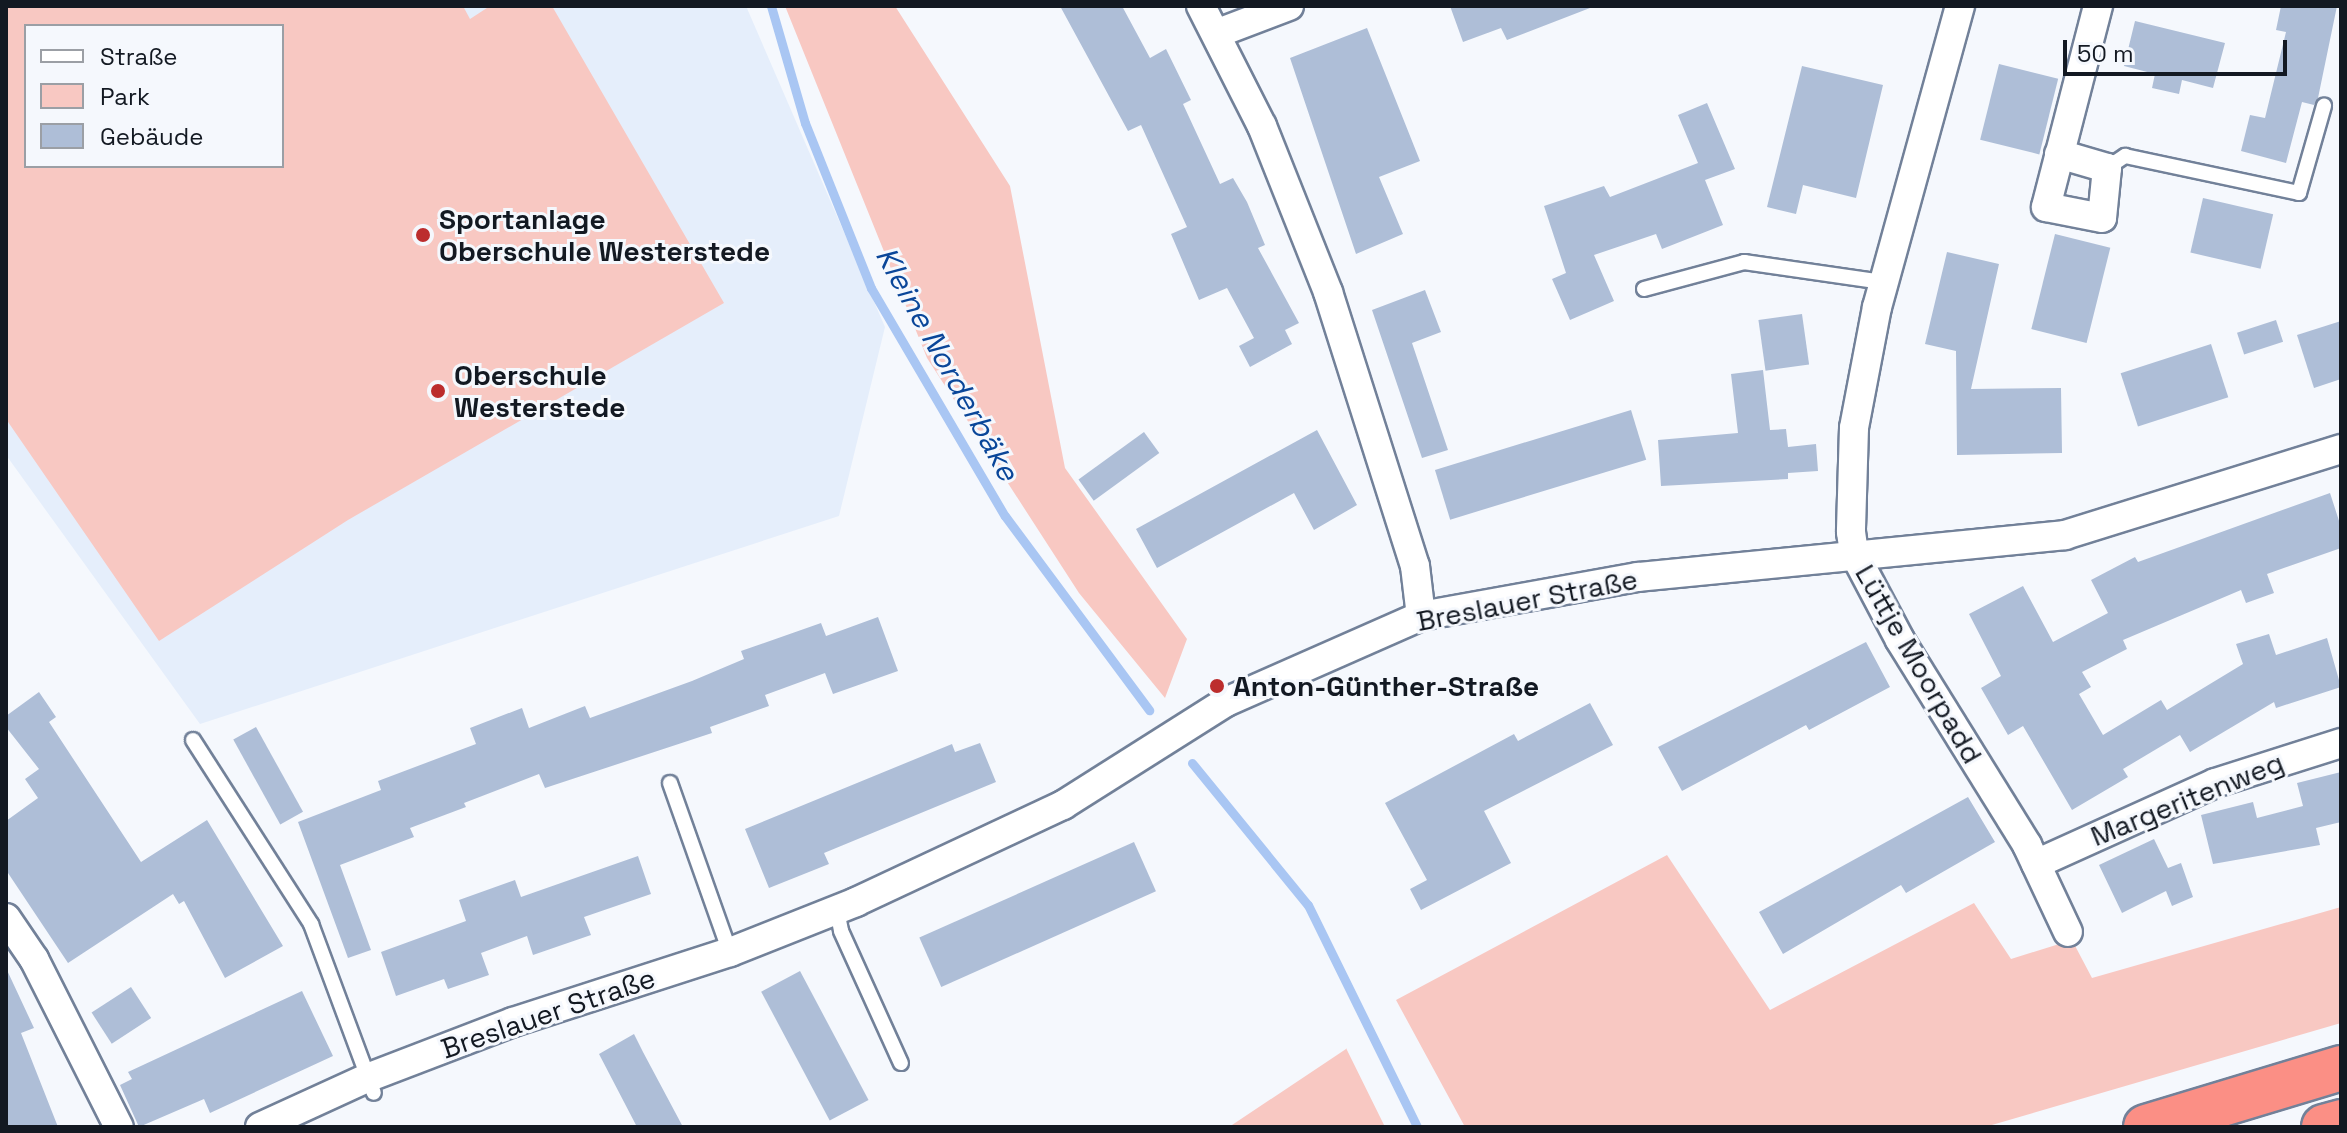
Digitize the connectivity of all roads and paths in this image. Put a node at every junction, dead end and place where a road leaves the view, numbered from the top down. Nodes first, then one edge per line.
1 (1201, 6) edge
2 (1289, 6) edge
3 (1960, 6) edge
4 (2098, 6) edge
5 (1218, 33) junction
6 (2324, 106) dead end
7 (2059, 154) junction
8 (2107, 168) junction
9 (1883, 282) junction
10 (1644, 289) dead end
11 (2341, 449) edge
12 (1854, 553) junction
13 (1421, 616) junction
14 (193, 740) dead end
15 (2341, 743) edge
16 (670, 783) dead end
17 (2036, 864) junction
18 (837, 910) junction
19 (6, 918) edge
20 (2068, 932) dead end
21 (730, 952) junction
22 (901, 1063) dead end
23 (2341, 1068) edge
24 (370, 1085) junction
25 (2341, 1122) edge
26 (119, 1127) edge
27 (260, 1127) edge
28 (2146, 1127) edge
29 (2324, 1127) edge

1 - 5 street
2 - 5 street
3 - 9 street, Lüttje Moorpadd
4 - 7 street
5 - 13 street
6 - 8 lane
7 - 8 street
7 - 8 street
9 - 10 lane
9 - 12 street, Lüttje Moorpadd
11 - 12 street, Breslauer Straße
12 - 13 street, Breslauer Straße
12 - 17 street, Lüttje Moorpadd
13 - 18 street, Breslauer Straße
14 - 24 lane
15 - 17 street, Margeritenweg
16 - 21 lane
17 - 20 street, Lüttje Moorpadd
18 - 21 street, Breslauer Straße
18 - 22 lane
19 - 26 street
21 - 24 street, Breslauer Straße
23 - 28 highway
24 - 27 street, Breslauer Straße
25 - 29 highway

